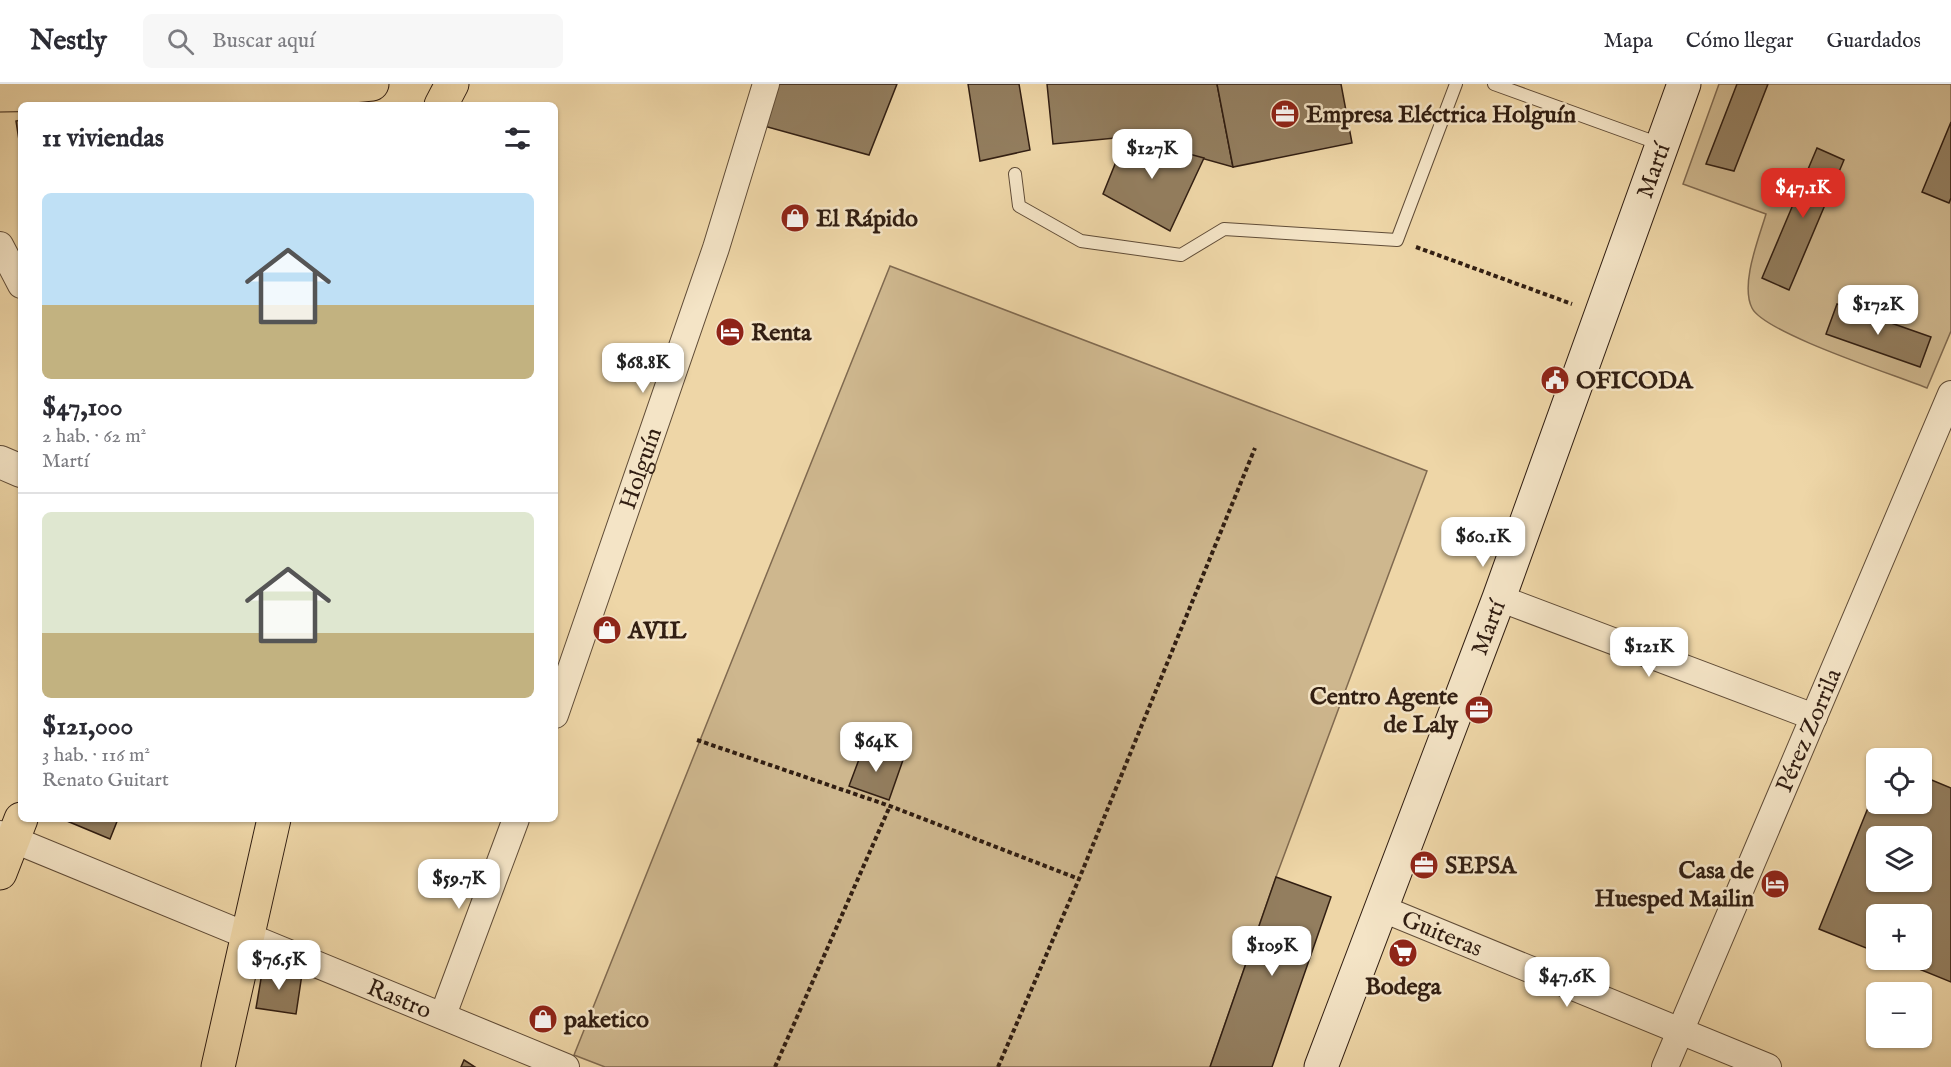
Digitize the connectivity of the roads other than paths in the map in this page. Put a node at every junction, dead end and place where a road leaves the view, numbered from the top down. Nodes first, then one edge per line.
1 (372, 84) edge
2 (452, 84) edge
3 (766, 84) edge
4 (1456, 84) edge
5 (1494, 84) edge
6 (1684, 84) edge
7 (117, 89) edge
8 (311, 93) edge
9 (0, 95) edge
10 (443, 102) edge
11 (1661, 145) junction
12 (1015, 174) dead end
13 (0, 245) edge
14 (18, 279) edge
15 (1951, 394) edge
16 (0, 462) edge
17 (18, 470) edge
18 (1499, 598) junction
19 (559, 689) edge
20 (1814, 717) junction
21 (273, 822) edge
22 (515, 822) edge
23 (12, 831) edge
24 (0, 873) edge
25 (1383, 909) junction
26 (247, 936) junction
27 (443, 1015) junction
28 (1680, 1031) junction
29 (218, 1067) edge
30 (566, 1067) edge
31 (1321, 1067) edge
32 (1665, 1067) edge
33 (1768, 1067) edge

1 - 8 main road
2 - 10 main road
3 - 19 street, Holguín
4 - 12 lane
5 - 11 lane
6 - 11 main road, Martí
7 - 8 main road
7 - 9 main road
11 - 18 main road, Martí
13 - 14 street
15 - 20 street, Pérez Zorrila
16 - 17 street
18 - 20 street
18 - 25 main road, Martí
20 - 28 street, Pérez Zorrila
21 - 26 main road
22 - 27 street
23 - 24 main road
23 - 26 street, Rastro
25 - 28 street, Guiteras
25 - 31 main road, Martí
26 - 27 street, Rastro
26 - 29 main road
27 - 30 street, Rastro
28 - 32 street, Pérez Zorrila
28 - 33 street, Guiteras

